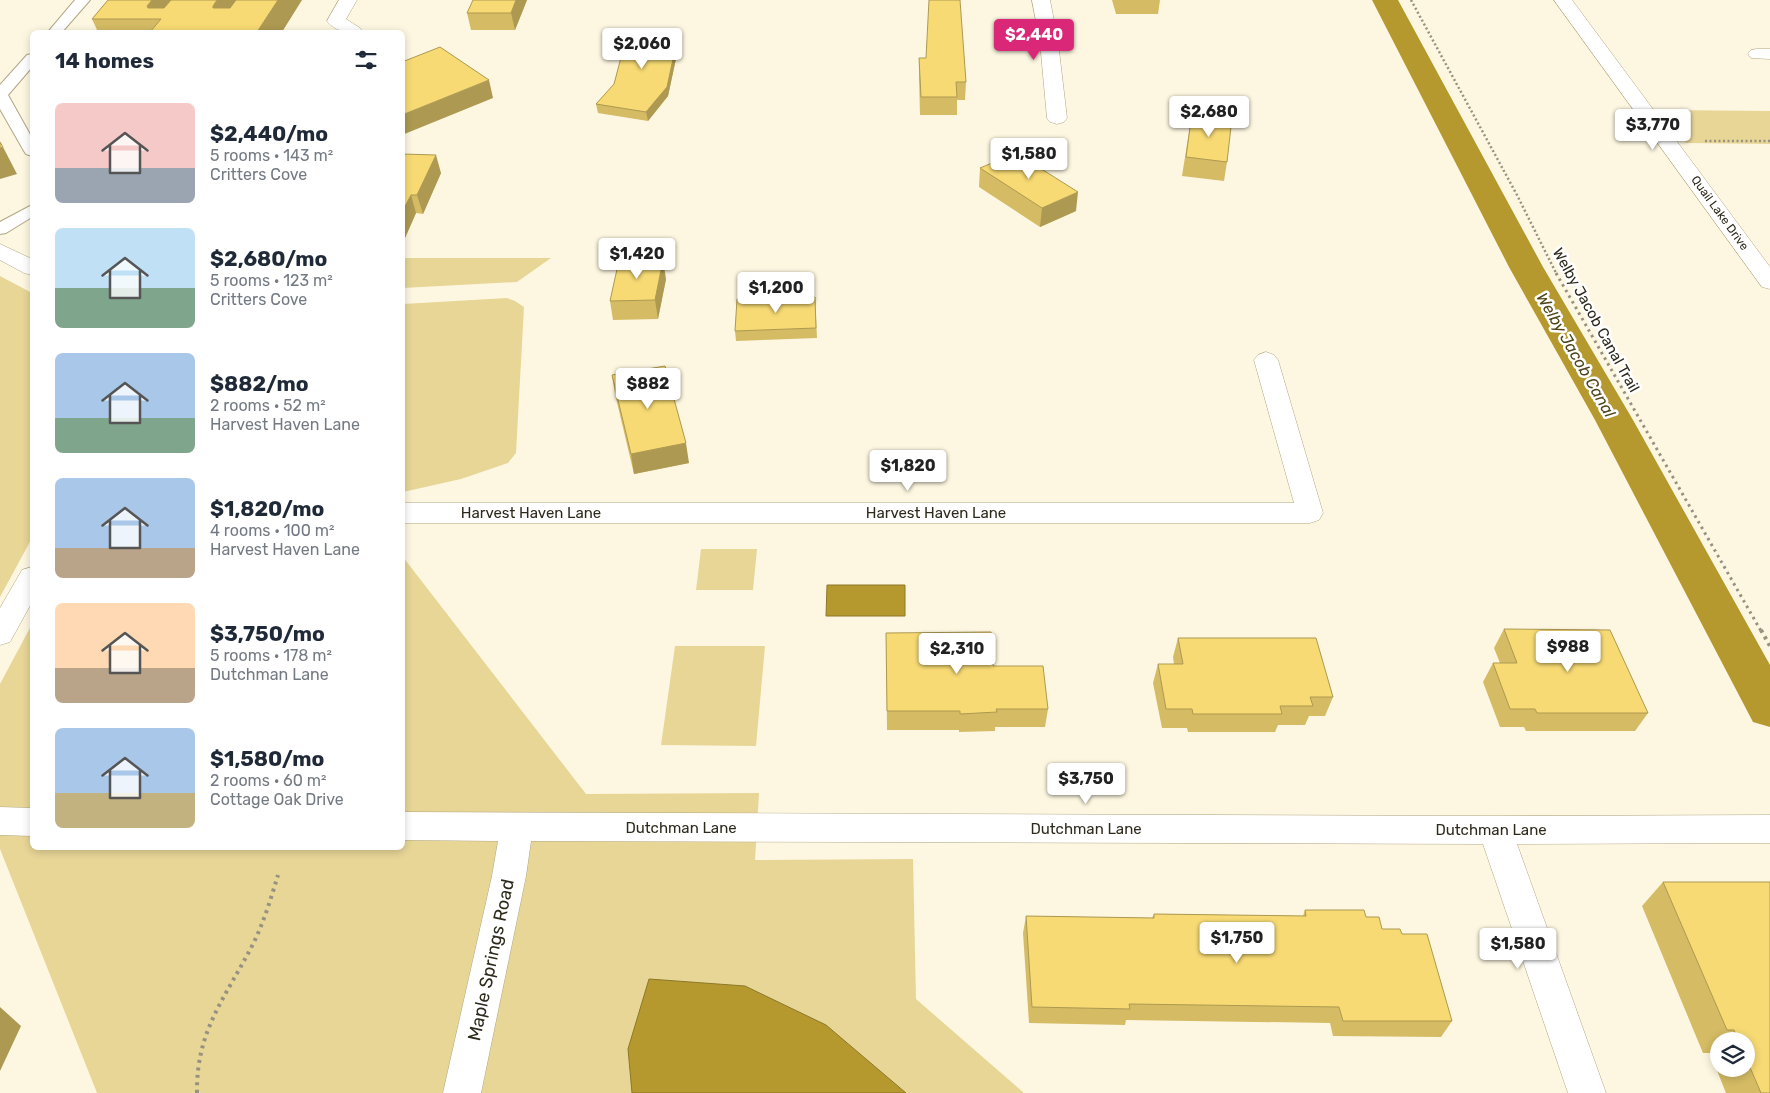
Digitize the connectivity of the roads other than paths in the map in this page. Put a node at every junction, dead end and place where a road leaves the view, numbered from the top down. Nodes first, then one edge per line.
1 (83, 0) edge
2 (348, 0) edge
3 (1041, 0) edge
4 (1563, 0) edge
5 (57, 30) edge
6 (351, 30) edge
7 (30, 60) edge
8 (1057, 118) dead end
9 (30, 148) edge
10 (30, 211) edge
11 (0, 228) edge
12 (0, 252) edge
13 (30, 267) edge
14 (1770, 282) edge
15 (1266, 360) dead end
16 (405, 513) edge
17 (30, 582) edge
18 (0, 634) edge
19 (0, 821) edge
20 (30, 822) edge
21 (405, 826) edge
22 (517, 827) junction
23 (1770, 829) edge
24 (1495, 830) junction
25 (462, 1093) edge
26 (1587, 1093) edge

1 - 5 lane
2 - 6 street
3 - 8 street
4 - 14 street, Quail Lake Drive
7 - 9 lane
10 - 11 lane
12 - 13 street
15 - 16 street, Harvest Haven Lane
17 - 18 street
19 - 20 street
21 - 22 street, Dutchman Lane
22 - 24 street, Dutchman Lane
22 - 25 street, Maple Springs Road
23 - 24 street, Dutchman Lane
24 - 26 street

